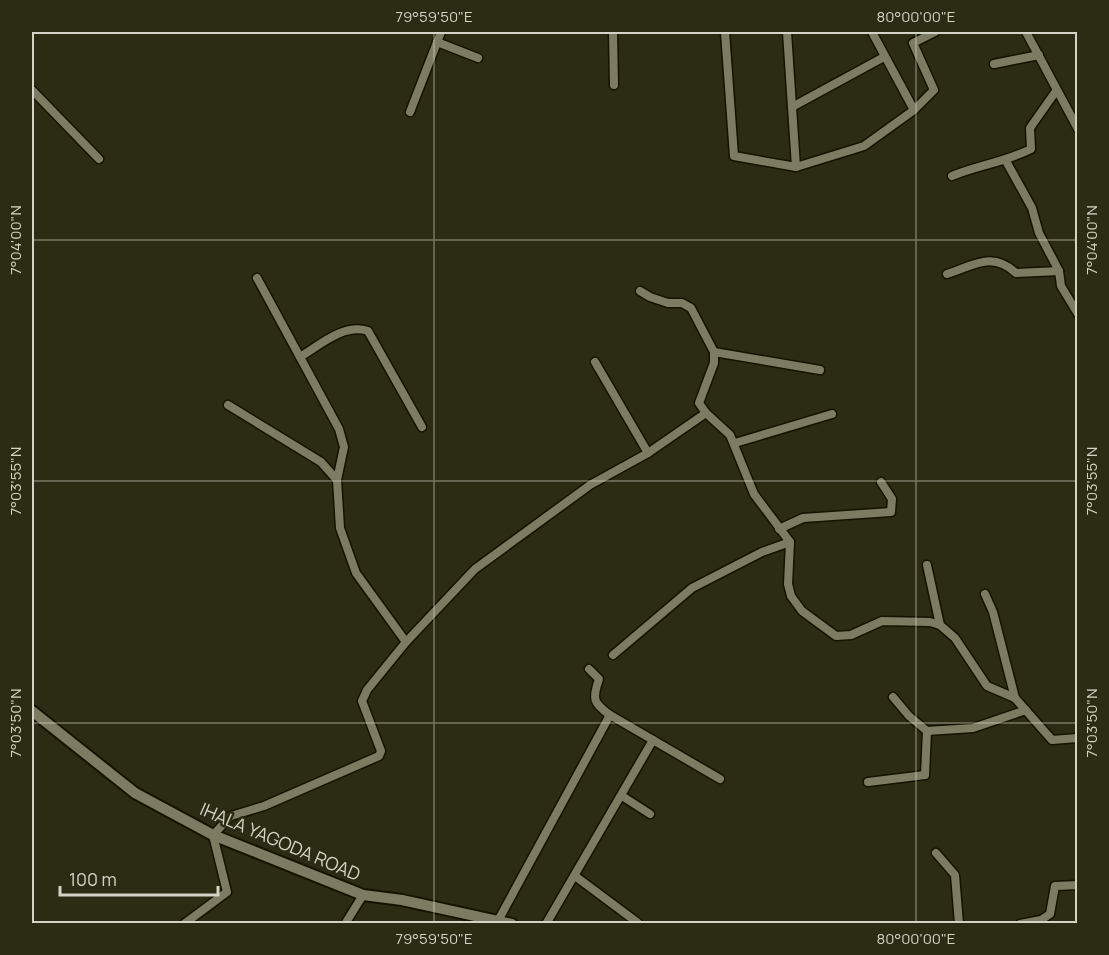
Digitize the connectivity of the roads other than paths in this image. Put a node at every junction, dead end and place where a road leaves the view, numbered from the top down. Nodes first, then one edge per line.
1 (441, 32) edge
2 (613, 32) edge
3 (725, 32) edge
4 (787, 32) edge
5 (872, 32) edge
6 (935, 32) edge
7 (1026, 32) edge
8 (437, 42) junction
9 (1039, 55) junction
10 (884, 57) junction
11 (478, 58) dead end
12 (993, 63) dead end
13 (614, 85) dead end
14 (32, 90) edge
15 (1056, 91) junction
16 (792, 107) junction
17 (914, 110) junction
18 (410, 112) dead end
19 (1077, 129) edge
20 (99, 159) dead end
21 (1006, 161) junction
22 (796, 167) junction
23 (952, 176) dead end
24 (1059, 271) junction
25 (947, 274) dead end
26 (257, 278) dead end
27 (640, 291) dead end
28 (1077, 314) edge
29 (714, 352) junction
30 (300, 357) junction
31 (596, 362) dead end
32 (820, 370) dead end
33 (228, 405) dead end
34 (706, 413) junction
35 (832, 414) dead end
36 (422, 427) dead end
37 (735, 443) junction
38 (648, 453) junction
39 (337, 480) junction
40 (881, 482) dead end
41 (779, 529) junction
42 (790, 542) junction
43 (927, 565) dead end
44 (985, 594) dead end
45 (940, 625) junction
46 (406, 642) junction
47 (614, 655) dead end
48 (589, 669) dead end
49 (893, 697) dead end
50 (1015, 698) junction
51 (1026, 710) junction
52 (32, 711) edge
53 (610, 714) junction
54 (927, 731) junction
55 (1077, 738) edge
56 (653, 740) junction
57 (720, 779) dead end
58 (868, 782) dead end
59 (622, 796) junction
60 (650, 814) dead end
61 (213, 835) junction
62 (936, 853) dead end
63 (575, 876) junction
64 (1077, 885) edge
65 (363, 895) junction
66 (499, 920) junction
67 (638, 923) edge
68 (184, 924) edge
69 (345, 924) edge
70 (512, 924) edge
71 (546, 924) edge
72 (959, 924) edge
73 (1020, 924) edge

1 - 8 street
2 - 13 street
3 - 22 street
4 - 16 street
5 - 10 street
6 - 17 street
7 - 9 street
8 - 11 street
8 - 18 street
9 - 12 street
9 - 15 street
10 - 16 street
10 - 17 street
14 - 20 street
15 - 19 street
15 - 21 street
16 - 22 street
17 - 22 street
21 - 23 street
21 - 24 street
24 - 25 street
24 - 28 street
26 - 30 street
27 - 29 street
29 - 32 street
29 - 34 street
30 - 36 street
30 - 39 street
31 - 38 street
33 - 39 street
34 - 37 street
34 - 38 street
35 - 37 street
37 - 41 street
38 - 46 street
39 - 46 street
40 - 41 street
41 - 42 street
42 - 45 street
42 - 47 street
43 - 45 street
44 - 50 street
45 - 50 street
46 - 61 street
48 - 53 street
49 - 54 street
50 - 51 street
51 - 54 street
51 - 55 street
52 - 61 street, IHALA YAGODA ROAD
53 - 56 street
53 - 66 street
54 - 58 street
56 - 57 street
56 - 59 street
59 - 60 street
59 - 63 street
61 - 65 street, IHALA YAGODA ROAD
61 - 68 street
62 - 72 street
63 - 67 street
63 - 71 street
64 - 73 street
65 - 66 street, IHALA YAGODA ROAD
65 - 69 street
66 - 70 street, IHALA YAGODA ROAD

